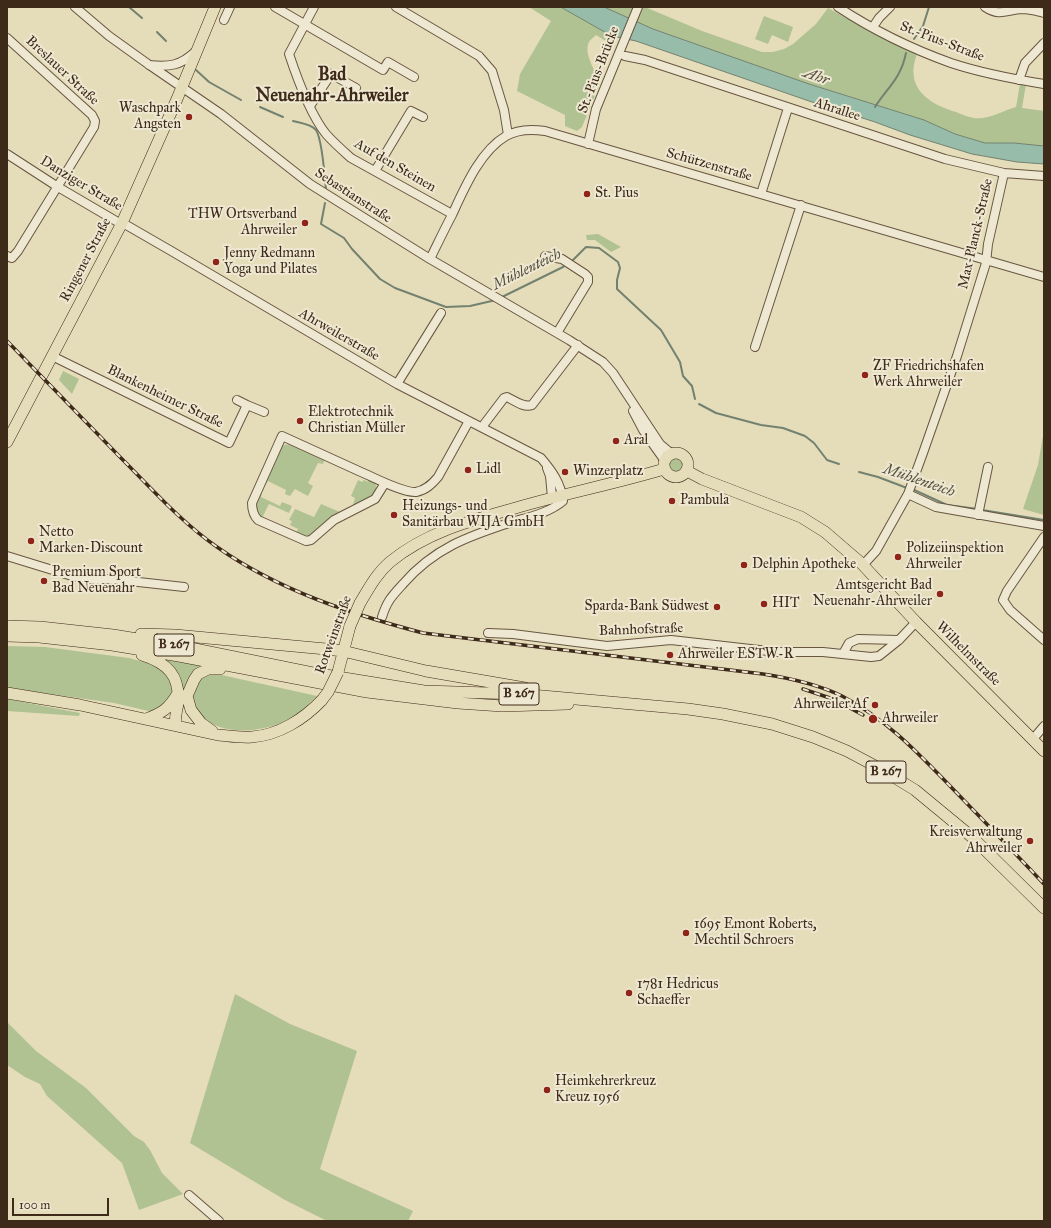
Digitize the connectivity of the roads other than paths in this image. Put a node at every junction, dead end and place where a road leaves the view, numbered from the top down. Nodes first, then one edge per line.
1 (75, 7) edge
2 (215, 7) edge
3 (230, 7) edge
4 (275, 7) edge
5 (314, 7) edge
6 (396, 7) edge
7 (638, 7) edge
8 (838, 7) edge
9 (890, 7) edge
10 (985, 7) edge
11 (1044, 13) edge
12 (224, 20) dead end
13 (305, 24) junction
14 (873, 27) junction
15 (8, 40) edge
16 (1044, 43) edge
17 (195, 51) junction
18 (625, 56) dead end
19 (148, 64) junction
20 (414, 77) dead end
21 (1019, 80) junction
22 (1044, 84) edge
23 (182, 87) junction
24 (356, 88) dead end
25 (310, 106) junction
26 (788, 108) junction
27 (423, 117) dead end
28 (508, 135) junction
29 (588, 144) junction
30 (7, 154) edge
31 (375, 172) junction
32 (1004, 173) junction
33 (1044, 176) edge
34 (58, 187) junction
35 (761, 194) junction
36 (801, 206) junction
37 (452, 214) junction
38 (122, 223) junction
39 (545, 256) dead end
40 (10, 257) edge
41 (430, 259) junction
42 (987, 260) junction
43 (1044, 277) edge
44 (441, 313) dead end
45 (557, 333) junction
46 (578, 346) junction
47 (755, 347) dead end
48 (52, 356) junction
49 (397, 384) junction
50 (237, 400) dead end
51 (247, 405) junction
52 (264, 412) dead end
53 (469, 421) junction
54 (482, 427) junction
55 (7, 442) edge
56 (667, 461) junction
57 (988, 467) dead end
58 (687, 471) junction
59 (385, 482) junction
60 (909, 491) junction
61 (557, 496) junction
62 (979, 511) junction
63 (1044, 526) edge
64 (1044, 537) edge
65 (7, 556) edge
66 (863, 565) junction
67 (184, 587) dead end
68 (382, 617) dead end
69 (916, 622) junction
70 (7, 626) edge
71 (92, 632) junction
72 (488, 633) dead end
73 (7, 636) edge
74 (899, 640) junction
75 (1044, 640) edge
76 (112, 645) junction
77 (344, 651) junction
78 (843, 654) junction
79 (251, 671) junction
80 (7, 693) edge
81 (183, 694) junction
82 (615, 702) junction
83 (146, 719) junction
84 (176, 725) junction
85 (1044, 726) edge
86 (218, 735) junction
87 (1033, 739) junction
88 (1044, 751) edge
89 (1044, 908) edge
90 (189, 1195) dead end
91 (219, 1221) edge

1 - 19 street, Sebastianstraße
2 - 17 main road, Ringener Straße
3 - 12 street
4 - 13 street
5 - 13 street, Auf den Steinen
6 - 28 street
7 - 29 street, St.-Pius-Brücke
8 - 14 street, St.-Pius-Straße
9 - 14 street
10 - 11 street
13 - 20 street
13 - 25 street, Auf den Steinen
14 - 21 street, St.-Pius-Straße
15 - 34 street, Breslauer Straße
16 - 21 street
17 - 19 street
17 - 23 main road, Ringener Straße
18 - 26 street, Ahrallee
19 - 23 street, Sebastianstraße
21 - 22 street, St.-Pius-Straße
23 - 38 main road, Ringener Straße
23 - 41 street, Sebastianstraße
24 - 25 street
25 - 31 street, Auf den Steinen
26 - 32 street, Ahrallee
26 - 35 street
27 - 31 street
28 - 29 street, Schützenstraße
28 - 37 street, Schützenstraße
29 - 35 street, Schützenstraße
30 - 34 street, Danziger Straße
31 - 37 street, Auf den Steinen
32 - 33 street, Ahrallee
32 - 42 street, Max-Planck-Straße
34 - 38 street, Danziger Straße
34 - 40 street
35 - 36 street, Schützenstraße
36 - 42 street, Schützenstraße
36 - 47 street
37 - 41 street, Schützenstraße
38 - 48 main road, Ringener Straße
38 - 49 street, Ahrweilerstraße
39 - 45 street
41 - 45 street, Sebastianstraße
42 - 43 street, Schützenstraße
42 - 60 street, Max-Planck-Straße
44 - 49 street
45 - 46 street, Sebastianstraße
46 - 54 street
46 - 56 street, Sebastianstraße
48 - 51 street, Blankenheimer Straße
48 - 55 main road, Ringener Straße
49 - 53 street, Ahrweilerstraße
50 - 51 street, Blankenheimer Straße
51 - 52 street, Blankenheimer Straße
53 - 54 street, Ahrweilerstraße
53 - 59 street
54 - 61 street, Ahrweilerstraße
56 - 58 main road
56 - 58 main road
56 - 61 main road, Rotweinstraße
57 - 62 street
58 - 66 main road, Wilhelmstraße
59 - 59 street
60 - 62 street
60 - 66 street, Max-Planck-Straße
61 - 68 street
61 - 77 main road, Rotweinstraße, bridge
62 - 63 street
64 - 75 street
65 - 67 street
66 - 69 main road, Wilhelmstraße
69 - 74 street, Bahnhofstraße
69 - 87 main road, Wilhelmstraße
70 - 71 main road, B 267
71 - 77 main road
71 - 82 main road, B 267
72 - 78 street, Bahnhofstraße
73 - 76 main road, B 267
74 - 78 street, Bahnhofstraße
74 - 78 street
76 - 79 main road, B 267
76 - 81 main road, B 267
77 - 82 main road, B 267
77 - 86 main road, Rotweinstraße, bridge
79 - 81 main road, B 267
79 - 82 main road, B 267
80 - 83 main road, Rotweinstraße
81 - 83 main road, B 267
81 - 84 main road, B 267
81 - 86 main road, B 267
82 - 89 main road, B 267
83 - 84 main road, Rotweinstraße
84 - 86 main road, Rotweinstraße
85 - 87 street
87 - 88 main road, Wilhelmstraße
90 - 91 street

